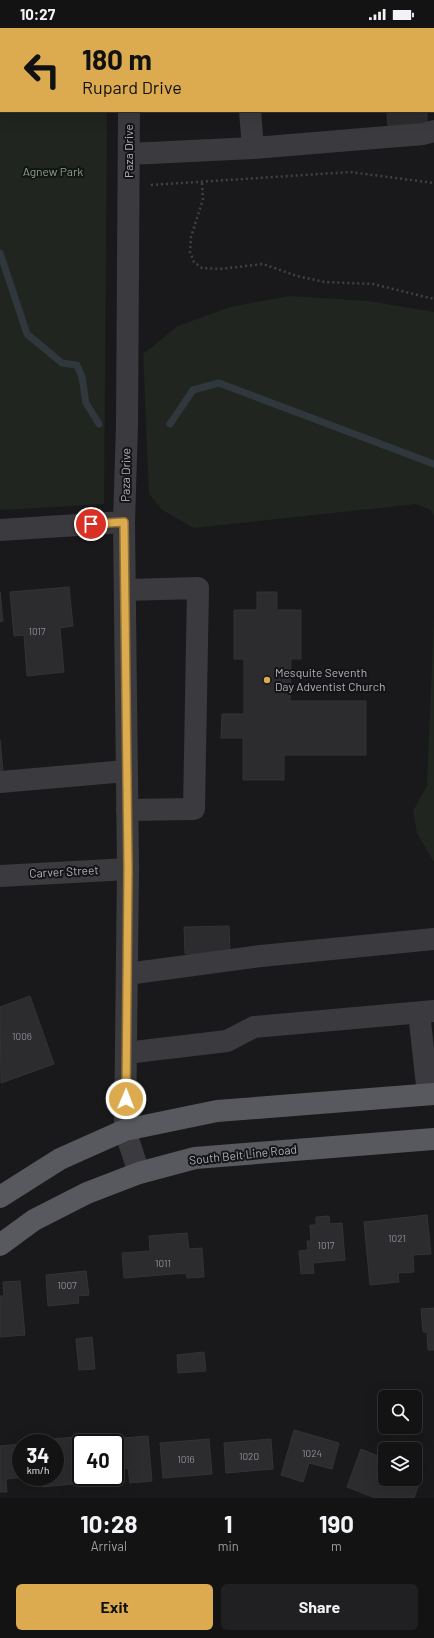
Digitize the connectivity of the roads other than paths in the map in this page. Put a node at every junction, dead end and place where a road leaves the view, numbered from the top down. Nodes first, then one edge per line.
1 (129, 112) edge
2 (250, 112) edge
3 (434, 132) edge
4 (253, 148) junction
5 (128, 154) junction
6 (124, 522) junction
7 (0, 530) edge
8 (125, 590) junction
9 (126, 771) junction
10 (0, 782) edge
11 (127, 810) junction
12 (128, 869) junction
13 (0, 876) edge
14 (434, 939) edge
15 (127, 974) junction
16 (426, 1012) edge
17 (126, 1053) junction
18 (432, 1098) edge
19 (126, 1130) junction
20 (434, 1140) edge
21 (139, 1173) junction
22 (0, 1197) edge
23 (0, 1245) edge

1 - 5 street, Paza Drive
2 - 4 street
3 - 4 street
4 - 5 street
5 - 6 street, Paza Drive
6 - 7 street
6 - 8 street, Paza Drive
8 - 9 street, Paza Drive
8 - 11 street
9 - 10 street
9 - 11 street, Paza Drive
11 - 12 street, Paza Drive
12 - 13 street, Carver Street
12 - 15 street, Paza Drive
14 - 15 street
15 - 17 street, Paza Drive
16 - 17 street
16 - 18 street
17 - 19 street, Paza Drive
18 - 19 main road
19 - 21 street, Paza Drive
19 - 22 main road
20 - 21 main road, South Belt Line Road
21 - 23 main road, South Belt Line Road

